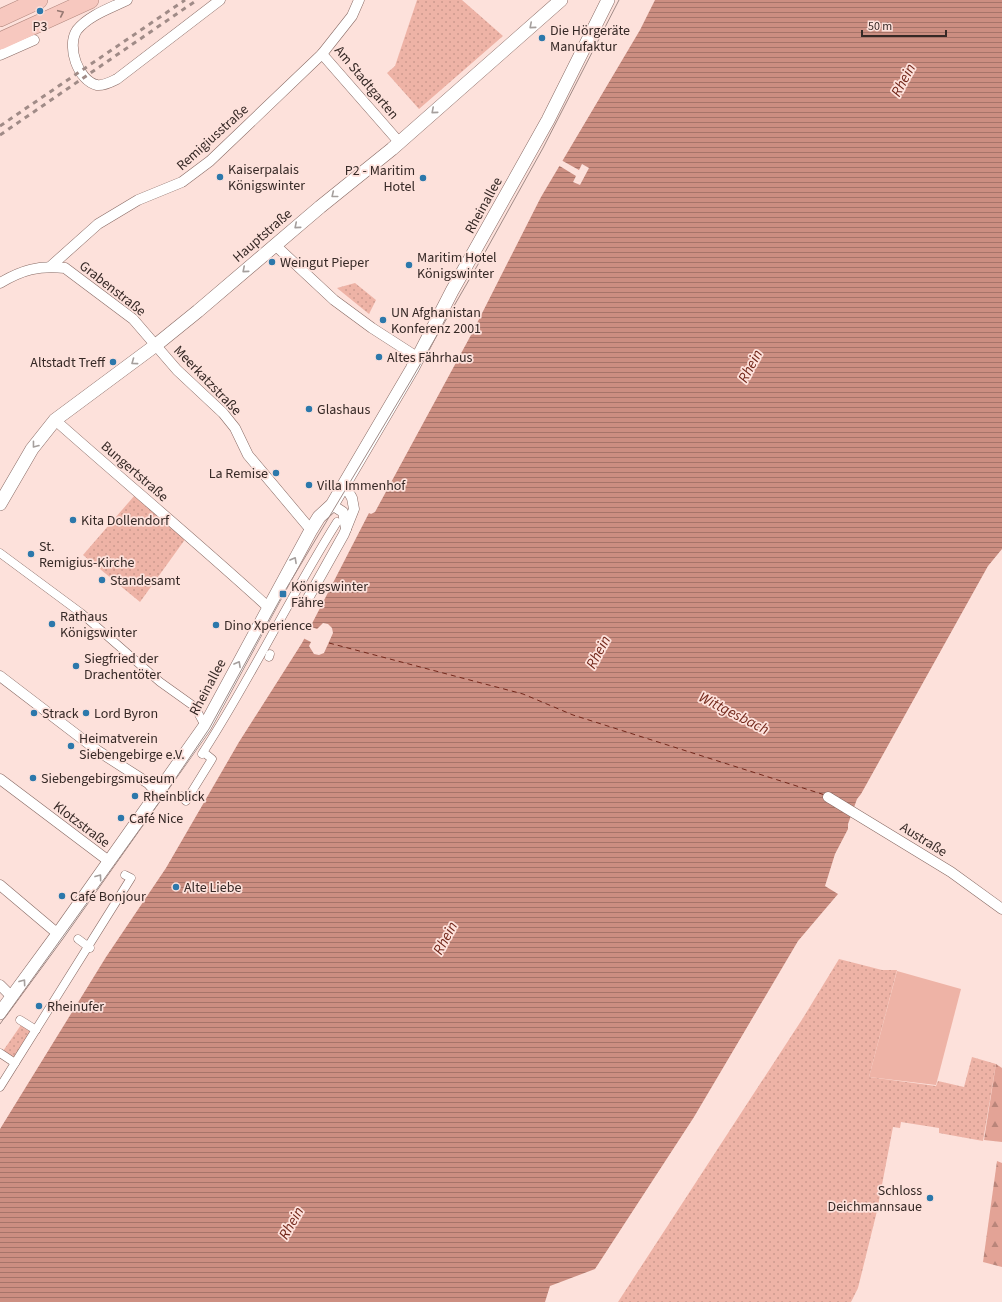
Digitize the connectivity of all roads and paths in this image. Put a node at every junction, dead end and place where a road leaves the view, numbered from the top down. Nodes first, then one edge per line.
1 (39, 0) edge
2 (90, 0) edge
3 (127, 0) edge
4 (220, 0) edge
5 (358, 0) edge
6 (561, 0) edge
7 (608, 0) edge
8 (0, 18) edge
9 (34, 40) dead end
10 (0, 42) edge
11 (322, 54) junction
12 (0, 55) edge
13 (399, 142) junction
14 (275, 245) junction
15 (51, 266) junction
16 (0, 283) edge
17 (156, 345) junction
18 (417, 357) junction
19 (55, 420) junction
20 (344, 484) junction
21 (0, 504) edge
22 (332, 505) junction
23 (337, 522) dead end
24 (346, 529) junction
25 (311, 530) junction
26 (0, 554) edge
27 (307, 600) dead end
28 (268, 607) junction
29 (0, 676) edge
30 (208, 728) junction
31 (219, 728) junction
32 (0, 779) edge
33 (158, 794) junction
34 (181, 796) dead end
35 (828, 796) dead end
36 (110, 862) junction
37 (130, 877) dead end
38 (0, 885) edge
39 (1002, 909) edge
40 (58, 934) junction
41 (78, 940) dead end
42 (89, 947) junction
43 (0, 985) edge
44 (12, 997) junction
45 (0, 1013) edge
46 (20, 1020) dead end
47 (36, 1030) junction
48 (0, 1052) edge
49 (15, 1063) junction
50 (0, 1087) edge

1 - 8 highway
10 -> 2 highway
3 - 4 street
5 - 11 street, Am Stadtgarten
6 -> 13 street, Hauptstraße
7 - 18 street, Rheinallee
9 - 12 street
11 - 13 street, Am Stadtgarten
11 - 15 street, Remigiusstraße
13 -> 14 street, Hauptstraße
14 -> 17 street, Hauptstraße
14 - 18 street
15 - 16 street, Grabenstraße
15 - 17 street, Grabenstraße
17 -> 19 street, Hauptstraße
17 - 25 street, Meerkatzstraße
18 - 20 street, Rheinallee
19 -> 21 street, Hauptstraße
19 - 28 street, Bungertstraße
20 - 22 street, Rheinallee
20 - 24 street
22 - 24 street
22 - 25 street, Rheinallee
23 - 31 street
24 - 27 street
28 -> 25 street, Rheinallee
26 - 30 street
30 -> 28 street, Rheinallee
29 - 33 street
30 - 31 street, Rheinallee
30 - 33 street, Rheinallee
31 - 34 street
32 - 36 street, Klotzstraße
33 - 36 street, Rheinallee
35 - 39 street, Austraße
40 -> 36 street, Rheinallee
37 - 42 street
38 - 40 street
44 -> 40 street, Rheinallee
41 - 42 street
42 - 47 street
43 - 44 street
44 - 45 street, Rheinallee
46 - 47 street
47 - 49 street
48 - 49 street
49 - 50 street

